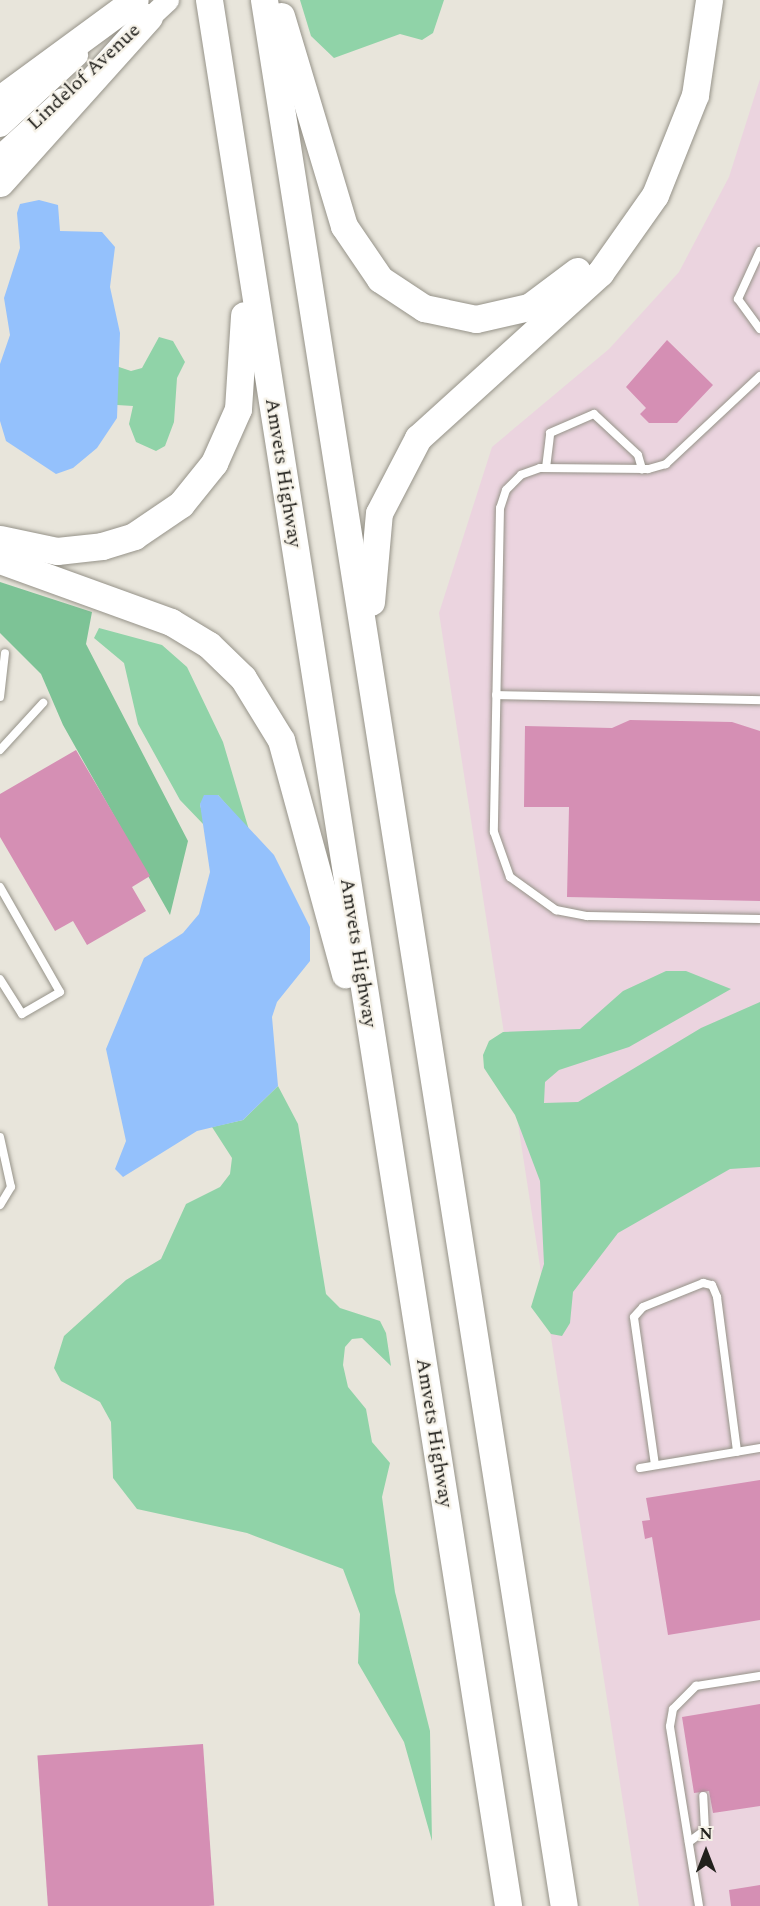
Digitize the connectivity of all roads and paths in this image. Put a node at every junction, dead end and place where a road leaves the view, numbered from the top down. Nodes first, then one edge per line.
1 (209, 0) edge
2 (264, 0) edge
3 (276, 0) edge
4 (692, 0) edge
5 (710, 0) edge
6 (147, 4) edge
7 (0, 99) edge
8 (227, 120) junction
9 (0, 126) edge
10 (0, 155) edge
11 (0, 183) edge
12 (760, 251) edge
13 (760, 329) edge
14 (760, 376) edge
15 (546, 468) junction
16 (642, 469) junction
17 (0, 539) edge
18 (0, 560) edge
19 (5, 653) dead end
20 (496, 695) junction
21 (0, 697) edge
22 (760, 700) edge
23 (43, 703) dead end
24 (0, 750) edge
25 (386, 773) junction
26 (0, 887) edge
27 (760, 919) edge
28 (0, 979) edge
29 (0, 1137) edge
30 (0, 1205) edge
31 (410, 1280) junction
32 (760, 1448) edge
33 (738, 1452) junction
34 (655, 1465) junction
35 (640, 1468) dead end
36 (760, 1676) edge
37 (703, 1796) dead end
38 (689, 1842) junction
39 (508, 1906) edge
40 (564, 1906) edge
41 (699, 1906) edge

1 - 8 highway, Amvets Highway
2 - 25 highway
3 - 4 highway
5 - 25 highway
6 - 7 highway
6 - 9 main road, Lindelof Avenue
6 - 10 main road, Lindelof Avenue
6 - 11 highway
8 - 17 highway
8 - 31 highway, Amvets Highway
12 - 13 lane
14 - 16 lane
15 - 16 lane
15 - 16 lane
15 - 20 lane
18 - 31 highway
19 - 21 lane
20 - 22 lane
20 - 27 lane
23 - 24 lane
25 - 40 highway
26 - 28 lane
29 - 30 lane
31 - 39 highway, Amvets Highway
32 - 33 lane
33 - 34 lane
33 - 34 lane
34 - 35 lane
36 - 38 lane
37 - 38 lane
38 - 41 lane

